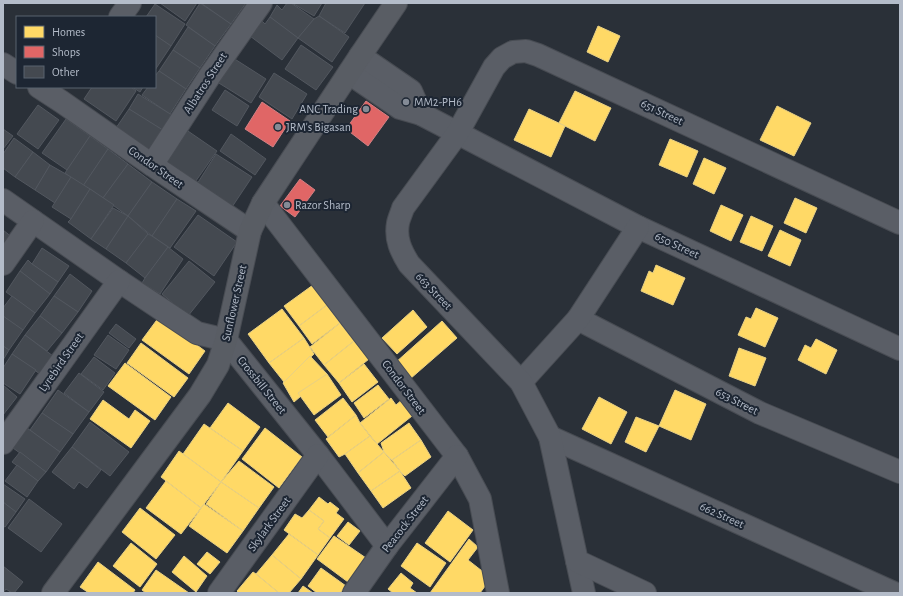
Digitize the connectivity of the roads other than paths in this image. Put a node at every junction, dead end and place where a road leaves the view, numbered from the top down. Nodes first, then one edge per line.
1 (130, 3) edge
2 (261, 3) edge
3 (396, 3) edge
4 (121, 16) edge
5 (3, 64) edge
6 (354, 65) junction
7 (16, 72) edge
8 (43, 88) edge
9 (67, 94) edge
10 (457, 134) junction
11 (152, 165) junction
12 (3, 200) edge
13 (263, 203) junction
14 (33, 221) junction
15 (900, 223) edge
16 (638, 227) junction
17 (250, 231) junction
18 (3, 264) edge
19 (119, 281) junction
20 (578, 319) junction
21 (226, 340) junction
22 (900, 349) edge
23 (521, 382) junction
24 (550, 437) junction
25 (3, 443) edge
26 (318, 455) junction
27 (457, 456) junction
28 (900, 472) edge
29 (387, 546) junction
30 (577, 561) junction
31 (494, 590) edge
32 (53, 593) edge
33 (219, 593) edge
34 (354, 593) edge
35 (584, 593) edge
36 (645, 593) edge
37 (894, 593) edge

1 - 4 street
2 - 11 street, Albatros Street
3 - 6 main road, Sunflower Street
5 - 7 street
6 - 10 street, 650 Street
6 - 13 main road, Sunflower Street
8 - 9 street, Condor Street
9 - 11 street, Condor Street
10 - 15 street, 651 Street
10 - 16 street, 650 Street
10 - 23 street, 663 Street
11 - 17 street, Condor Street
12 - 14 street
13 - 17 main road, Sunflower Street
13 - 27 street, Condor Street
14 - 18 street
14 - 19 street
16 - 20 street
16 - 22 street, 650 Street
17 - 21 main road, Sunflower Street
19 - 21 street
19 - 25 street, Lyrebird Street
20 - 23 street
20 - 28 street, 653 Street
21 - 26 street, Crossbill Street
21 - 32 main road, Sunflower Street
23 - 24 street, 663 Street
24 - 30 street, 663 Street
24 - 37 street, 662 Street
26 - 29 street, Crossbill Street
26 - 33 street, Skylark Street
27 - 29 street, Peacock Street
27 - 31 street, Condor Street
29 - 34 street, Peacock Street
30 - 35 street, 663 Street
30 - 36 street

